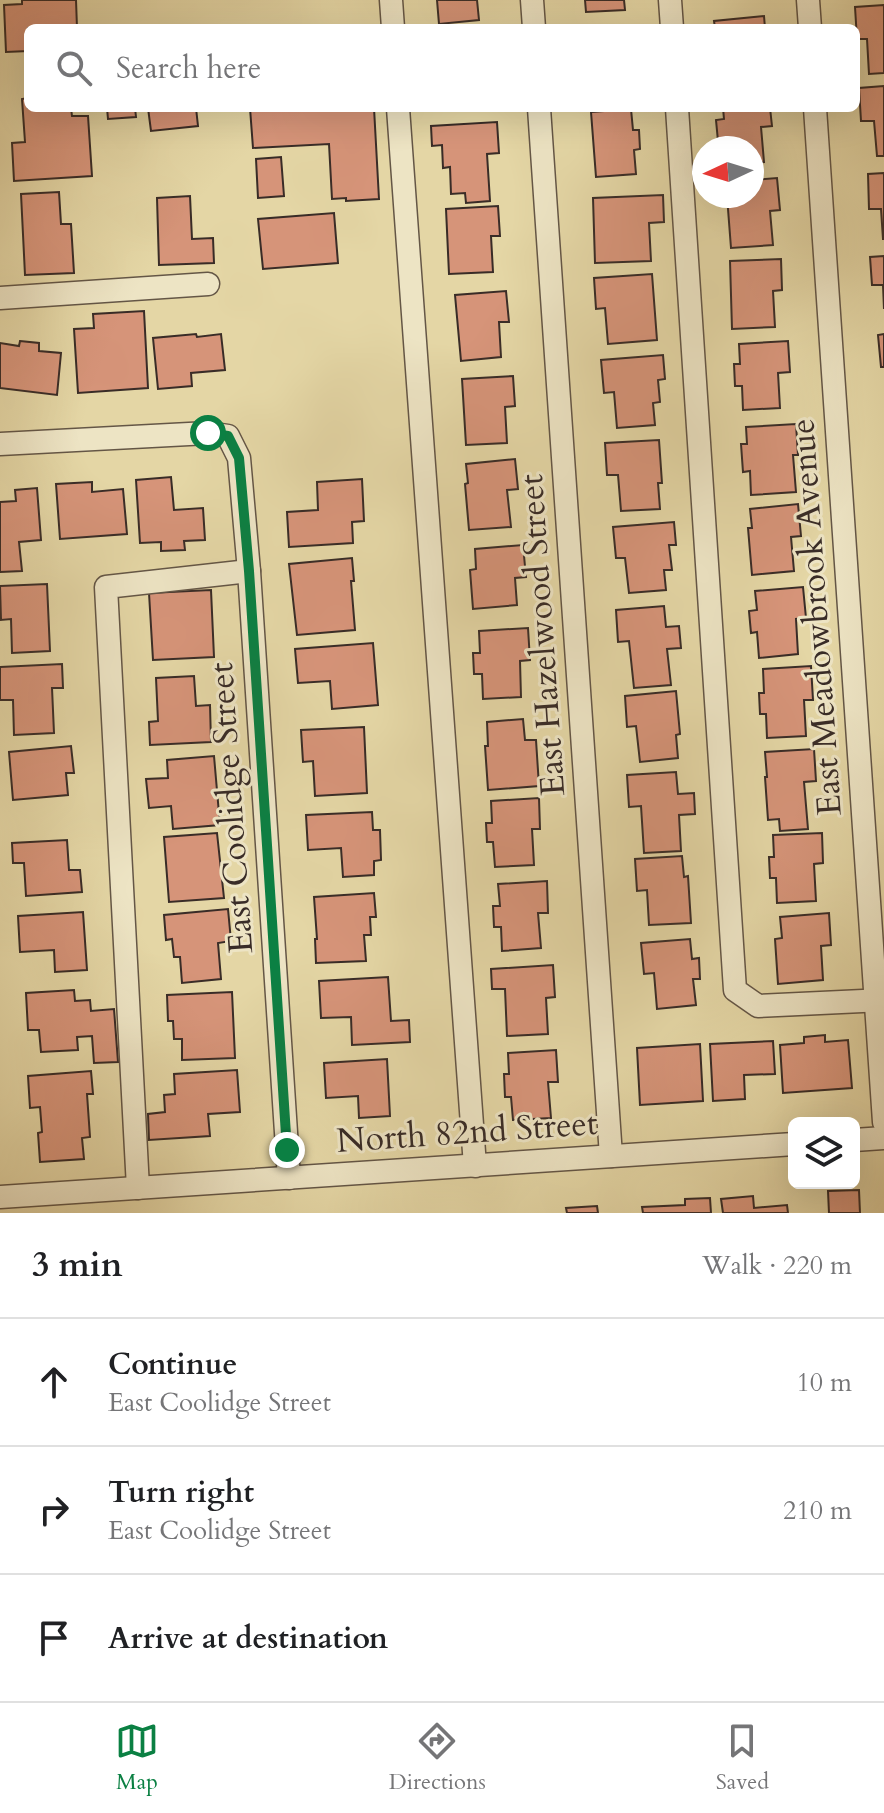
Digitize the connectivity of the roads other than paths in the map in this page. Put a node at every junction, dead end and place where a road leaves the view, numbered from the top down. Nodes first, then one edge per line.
1 (391, 0) edge
2 (532, 0) edge
3 (670, 0) edge
4 (808, 0) edge
5 (393, 24) edge
6 (534, 24) edge
7 (672, 24) edge
8 (810, 24) edge
9 (398, 112) edge
10 (539, 112) edge
11 (677, 112) edge
12 (815, 112) edge
13 (208, 284) dead end
14 (0, 298) edge
15 (0, 444) edge
16 (249, 571) junction
17 (880, 1000) edge
18 (884, 1122) edge
19 (884, 1138) edge
20 (860, 1140) edge
21 (788, 1144) edge
22 (611, 1156) junction
23 (475, 1166) junction
24 (289, 1178) junction
25 (138, 1188) junction
26 (0, 1197) edge

1 - 5 street
2 - 6 street
3 - 7 street
4 - 8 street
9 - 23 street
10 - 22 street, East Hazelwood Street
11 - 17 street
12 - 17 street, East Meadowbrook Avenue
13 - 14 street
15 - 16 street, East Coolidge Street
16 - 24 street, East Coolidge Street
16 - 25 street
17 - 18 street, East Meadowbrook Avenue
19 - 20 street
21 - 22 street, North 82nd Street
22 - 23 street, North 82nd Street
23 - 24 street, North 82nd Street
24 - 25 street, North 82nd Street
25 - 26 street, North 82nd Street

